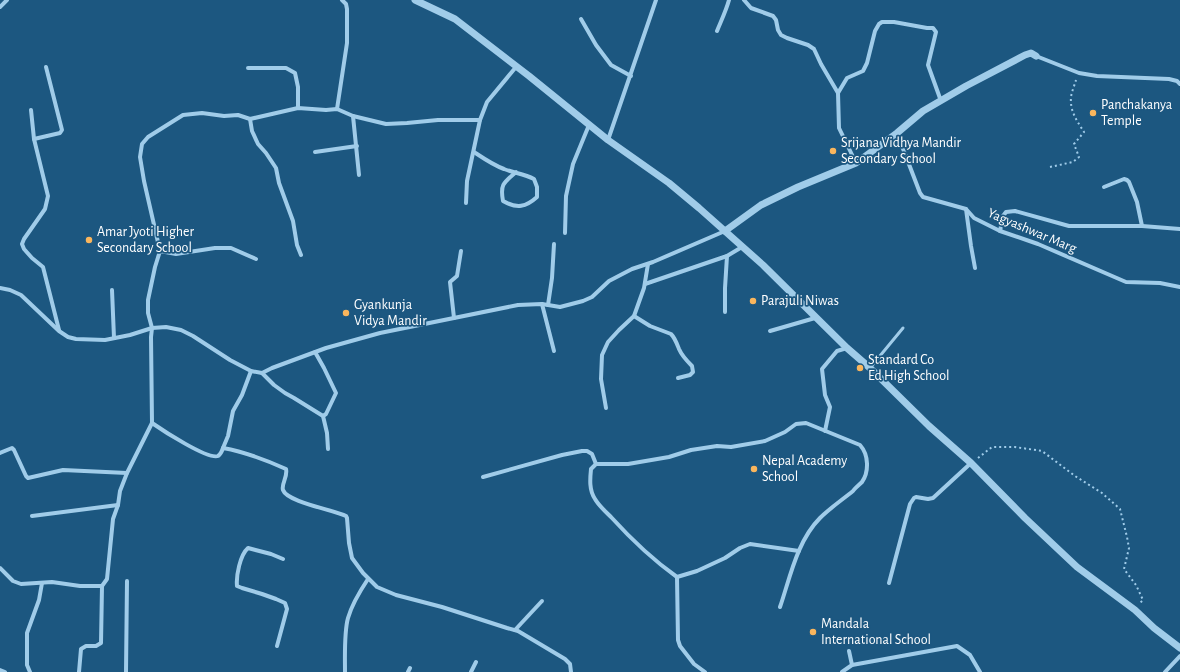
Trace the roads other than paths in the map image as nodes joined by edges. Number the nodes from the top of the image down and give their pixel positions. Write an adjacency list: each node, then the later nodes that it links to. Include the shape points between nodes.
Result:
1 (6, 0): 8 (street)
2 (342, 0): 20 (street, via 347,9 347,43)
3 (415, 0): 7 (street)
4 (656, 0): 15 (street)
5 (728, 0): 10 (street)
6 (744, 0): 17 (street, via 751,8 773,16 782,35 814,49)
7 (423, 2): 13 (street, via 454,19)
8 (0, 7)
9 (581, 19): 15 (street, via 611,65)
10 (717, 31)
11 (1036, 56): 16 (street, via 1079,73 1169,79); 18 (street, via 1031,53 1025,55)
12 (46, 67): 27 (street, via 62,130 60,133)
13 (516, 67): 24 (street, via 486,102); 25 (street)
14 (248, 68): 19 (street, via 286,68 296,73)
15 (631, 76): 28 (street)
16 (1180, 84)
17 (838, 93): 18 (street, via 847,78 863,71 879,24 894,22 933,28 936,32 928,65); 32 (street, via 839,128)
18 (941, 102): 26 (street, via 924,111)
19 (298, 108): 20 (street); 23 (street)
20 (337, 109): 22 (street)
21 (30, 110): 27 (street)
22 (353, 116): 24 (street, via 386,124); 29 (street)
23 (250, 119): 45 (street, via 238,115 183,115 148,137 142,144 141,163); 47 (street, via 258,144 276,168)
24 (480, 120): 31 (street)
25 (589, 125): 28 (street); 42 (street, via 573,164 566,196)
26 (897, 133): 32 (street); 37 (street, Yagyashwar Marg, via 923,197)
27 (34, 139): 64 (street, via 48,196 45,209 22,244 32,258 43,267)
28 (608, 140): 41 (street, via 669,183)
29 (357, 146): 30 (street); 34 (street)
30 (315, 152)
31 (474, 152): 33 (street, via 491,163); 36 (street, via 467,180)
32 (856, 163): 41 (street, via 761,205)
33 (516, 172): 33 (street, via 534,179 537,197 530,204 516,206 503,202 501,192 504,182)
34 (359, 175)
35 (1104, 187): 38 (street, via 1124,179 1129,182 1137,202)
36 (466, 203)
37 (966, 208): 40 (street, Yagyashwar Marg, via 974,218); 51 (street)
38 (1142, 226): 39 (street); 40 (street, via 1069,226 1006,212)
39 (1180, 229)
40 (1000, 231): 54 (street, Yagyashwar Marg, via 1038,244 1126,282 1160,283)
41 (725, 232): 44 (street); 50 (street)
42 (565, 233)
43 (554, 244): 57 (street)
44 (742, 247): 48 (street); 61 (street)
45 (160, 251): 49 (street, via 176,254 231,248); 62 (street, via 148,300)
46 (461, 252): 60 (street, via 457,276 450,282)
47 (301, 255)
48 (727, 256): 52 (street); 58 (street)
49 (256, 258)
50 (648, 264): 52 (street); 57 (street, via 609,281 583,301 560,307)
51 (975, 268)
52 (645, 284): 59 (street)
53 (0, 288): 64 (street, via 21,295)
54 (1180, 288)
55 (112, 290): 66 (street)
56 (542, 304): 57 (street); 60 (street, via 518,305); 68 (street)
57 (548, 305)
58 (725, 312)
59 (634, 316): 73 (street, via 674,337 693,372); 74 (street, via 608,342 602,355 601,378)
60 (454, 318): 69 (street, via 380,333)
61 (815, 318): 65 (street); 67 (street)
62 (152, 328): 66 (street); 71 (street, via 166,327 194,336); 76 (street)
63 (903, 328): 70 (lane)
64 (59, 330): 66 (street, via 76,339)
65 (770, 331)
66 (114, 338)
67 (847, 348): 70 (street); 77 (street, via 837,351 822,369 825,395 830,407)
68 (554, 351)
69 (315, 352): 72 (street); 75 (street, via 336,393)
70 (870, 368): 81 (street)
71 (251, 371): 72 (street); 78 (street, via 233,411)
72 (262, 373): 75 (street, via 285,394)
73 (678, 378)
74 (606, 408)
75 (323, 416): 79 (street)
76 (152, 423): 78 (street, via 198,451 218,456); 83 (street)
77 (825, 431): 82 (street, via 806,423 796,424 765,441 691,450 669,457 628,464); 87 (street, via 860,446 864,450 868,466 862,482 820,518)
78 (223, 448): 91 (street, via 264,459 286,469 282,488 288,496 346,516 352,558)
79 (328, 449)
80 (0, 453): 83 (street, via 12,448 28,478 62,470)
81 (971, 463): 94 (street, via 933,498 916,497 912,500); 100 (street, via 1077,567 1135,610)
82 (596, 464): 84 (street, via 592,454 582,451); 90 (street, via 590,469 590,488 595,499 624,532)
83 (127, 473): 85 (street)
84 (483, 477)
85 (118, 505): 86 (street); 95 (street, via 113,519 107,579)
86 (32, 516)
87 (799, 550): 90 (street, via 750,544 697,571); 97 (street)
88 (283, 559): 99 (street, via 248,548 236,577 237,586 285,603 287,609)
89 (0, 568): 93 (street, via 21,584)
90 (677, 577): 113 (street, via 678,640 694,664)
91 (368, 579): 98 (street, via 377,587 396,595); 110 (street, via 356,597 348,619)
92 (127, 581): 109 (street)
93 (42, 583): 95 (street); 107 (street, via 39,600 27,633 27,665)
94 (889, 583)
95 (102, 586): 108 (street, via 101,643 81,649)
96 (542, 601): 98 (street)
97 (780, 607)
98 (516, 630): 112 (street, via 565,659 570,664)
99 (277, 646)
100 (1180, 648)
101 (849, 651): 104 (street)
102 (1180, 656): 116 (street)
103 (476, 662): 111 (street)
104 (852, 665): 114 (street); 115 (street, via 957,646 970,655)
105 (0, 670): 106 (street)
106 (5, 672)
107 (30, 672)
108 (79, 672)
109 (126, 672)
110 (345, 672)
111 (471, 672)
112 (571, 672)
113 (705, 672)
114 (842, 672)
115 (980, 672)
116 (1165, 672)

